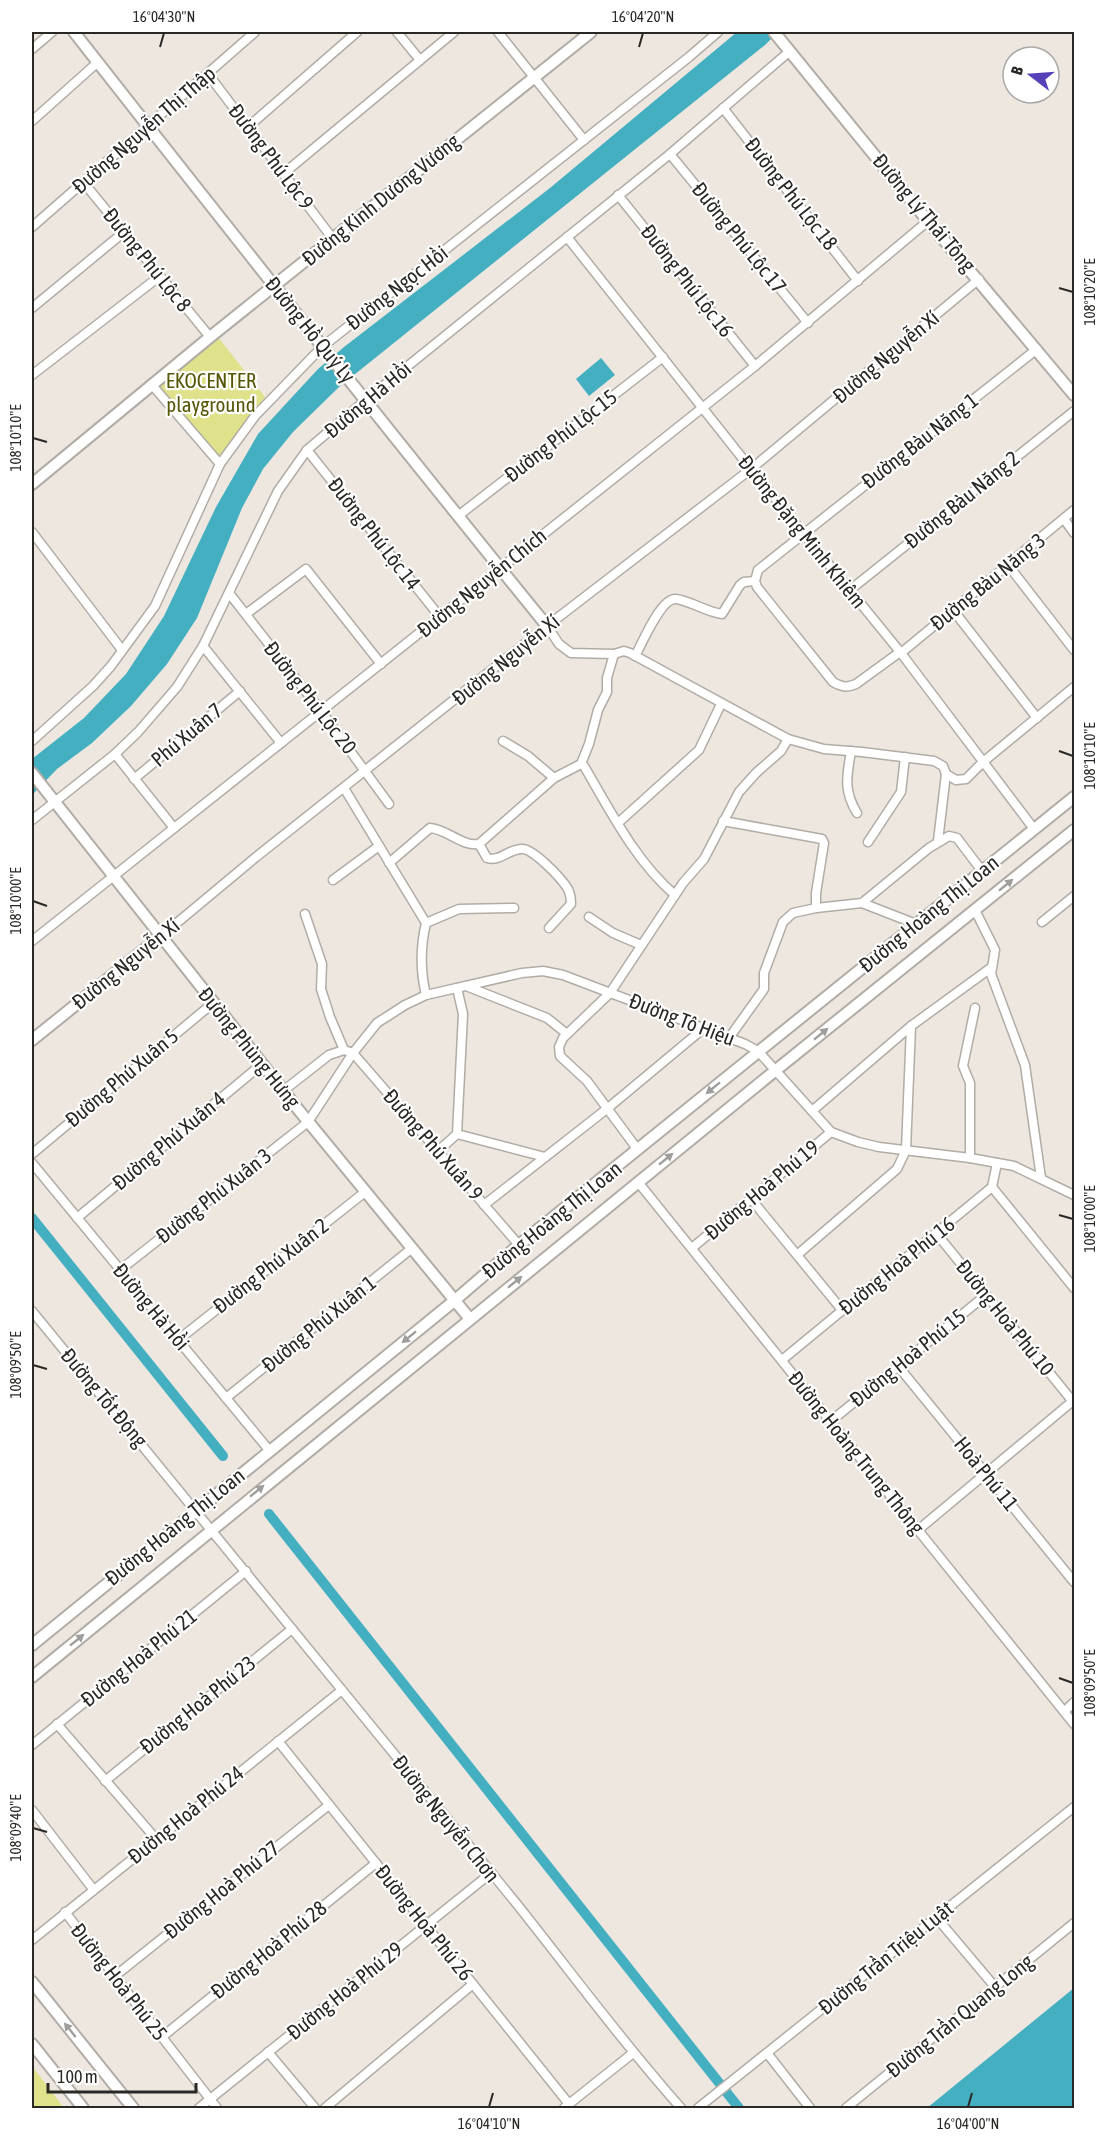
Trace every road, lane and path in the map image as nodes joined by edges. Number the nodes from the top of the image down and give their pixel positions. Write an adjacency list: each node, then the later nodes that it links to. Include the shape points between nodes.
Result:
1 (52, 32): 11 (street)
2 (74, 32): 14 (main road, Đường Hồ Quý Ly)
3 (252, 32): 15 (street, Đường Nguyễn Thị Thập)
4 (357, 32): 20 (street)
5 (397, 32): 13 (street)
6 (454, 32): 13 (street)
7 (498, 32): 16 (street)
8 (591, 32): 16 (main road, Đường Kinh Dương Vương)
9 (718, 32): 21 (street, Đường Ngọc Hồi)
10 (778, 36): 12 (main road, Đường Lý Thái Tông)
11 (32, 49)
12 (790, 51): 17 (street, Đường Hà Hồi); 26 (main road, Đường Lý Thái Tông)
13 (420, 60): 23 (street)
14 (98, 63): 18 (street); 19 (main road, Đường Hồ Quý Ly)
15 (208, 74): 19 (street, Đường Nguyễn Thị Thập); 20 (street, Đường Phú Lộc 9)
16 (535, 77): 21 (street); 30 (main road, Đường Kinh Dương Vương)
17 (723, 108): 22 (street, Đường Hà Hồi); 33 (street, Đường Phú Lộc 18)
18 (32, 122)
19 (148, 126): 24 (street, Đường Nguyễn Thị Thập); 34 (main road, Đường Hồ Quý Ly)
20 (248, 127): 23 (street, Đường Phú Lộc 9)
21 (584, 140): 39 (street, Đường Ngọc Hồi)
22 (670, 154): 25 (street, Đường Hà Hồi); 36 (street, Đường Phú Lộc 17)
23 (283, 174): 30 (street, Đường Phú Lộc 9)
24 (84, 183): 27 (street, Đường Nguyễn Thị Thập); 28 (street, Đường Phú Lộc 8)
25 (618, 195): 29 (street, Đường Hà Hồi); 41 (street, Đường Phú Lộc 16)
26 (928, 221): 32 (main road, Đường Lý Thái Tông); 33 (street, Đường Nguyễn Chích)
27 (32, 227)
28 (124, 232): 31 (street, Đường Phú Lộc 8); 35 (street)
29 (567, 237): 40 (street, Đường Đặng Minh Khiêm); 45 (street, Đường Hà Hồi)
30 (333, 239): 34 (main road, Đường Kinh Dương Vương)
31 (160, 276): 37 (street, Đường Phú Lộc 8); 42 (street)
32 (979, 279): 38 (main road, Đường Lý Thái Tông); 50 (street, Đường Nguyễn Xí)
33 (858, 280): 36 (street, Đường Nguyễn Chích)
34 (274, 286): 37 (main road, Đường Kinh Dương Vương); 39 (main road, Đường Hồ Quý Ly)
35 (32, 308)
36 (808, 323): 41 (street, Đường Nguyễn Chích)
37 (210, 337): 43 (main road, Đường Kinh Dương Vương)
38 (1037, 349): 44 (main road, Đường Lý Thái Tông); 56 (street, Đường Bàu Năng 1)
39 (325, 351): 45 (main road, Đường Hồ Quý Ly); 49 (street, Đường Ngọc Hồi, via 255,416)
40 (663, 357): 46 (street, Đường Đặng Minh Khiêm); 53 (street, Đường Phú Lộc 15)
41 (755, 366): 46 (street, Đường Nguyễn Chích)
42 (32, 375)
43 (152, 385): 49 (street); 51 (main road, Đường Kinh Dương Vương)
44 (1074, 395)
45 (367, 399): 48 (street, Đường Hà Hồi); 53 (main road, Đường Hồ Quý Ly)
46 (703, 408): 50 (street, Đường Đặng Minh Khiêm); 59 (street, Đường Nguyễn Chích)
47 (1074, 411): 61 (street, Đường Bàu Năng 2)
48 (308, 450): 62 (street, Đường Hà Hồi, via 278,491); 65 (street, Đường Phú Lộc 14)
49 (220, 464): 68 (street, Đường Ngọc Hồi, via 155,606)
50 (751, 469): 56 (street, Đường Đặng Minh Khiêm); 66 (street, Đường Nguyễn Xí)
51 (32, 484)
52 (1074, 510): 54 (street, Đường Bàu Năng 3)
53 (458, 516): 59 (main road, Đường Hồ Quý Ly)
54 (1064, 519): 57 (street); 58 (street, Đường Bàu Năng 3)
55 (32, 532): 68 (street)
56 (803, 533): 60 (street, Đường Bàu Năng 1, via 758,570); 61 (street, Đường Đặng Minh Khiêm)
57 (1074, 533)
58 (1008, 565): 63 (street, Đường Bàu Năng 3); 69 (street)
59 (500, 568): 65 (street, Đường Nguyễn Chích); 66 (main road, Đường Hồ Quý Ly)
60 (755, 581): 70 (street, Đường Bàu Năng 3, via 795,636 839,686 856,684); 72 (street, Đường Bàu Năng 1, via 740,585 722,614 675,599 667,601)
61 (850, 590): 70 (street, Đường Đặng Minh Khiêm)
62 (228, 593): 64 (street, Đường Phú Lộc 20); 67 (street, Đường Hà Hồi)
63 (953, 610): 70 (street, Đường Bàu Năng 3); 78 (street)
64 (246, 614): 73 (street, via 306,569); 77 (street, Đường Phú Lộc 20)
65 (440, 617): 73 (street, Đường Nguyễn Chích)
66 (547, 626): 71 (street, via 558,644 571,653); 88 (street, Đường Nguyễn Xí)
67 (203, 646): 75 (street); 84 (street, Đường Hà Hồi, via 177,687)
68 (122, 650): 80 (street, Đường Ngọc Hồi, via 93,686)
69 (1074, 650)
70 (900, 652): 86 (street, Đường Đặng Minh Khiêm)
71 (614, 654): 72 (street, via 624,651); 87 (street, via 607,692)
72 (635, 656): 76 (street)
73 (381, 664): 77 (street, Đường Nguyễn Chích)
74 (1074, 687): 78 (street)
75 (240, 691): 82 (street); 91 (street, Phú Xuân 7)
76 (721, 704): 79 (street); 100 (street, via 699,750)
77 (321, 711): 82 (street, Đường Nguyễn Chích); 88 (street, Đường Phú Lộc 20)
78 (1037, 718): 86 (street)
79 (788, 740): 83 (street); 99 (street, via 739,792)
80 (32, 741)
81 (503, 741): 92 (street)
82 (281, 743): 101 (street, Đường Nguyễn Chích)
83 (851, 751): 85 (street); 97 (street, via 847,794)
84 (115, 754): 91 (street); 95 (street, Đường Hà Hồi)
85 (904, 758): 90 (street, via 940,764); 105 (street, via 901,792)
86 (983, 762): 90 (street, via 966,779 953,780); 102 (street, Đường Đặng Minh Khiêm)
87 (581, 764): 92 (street); 100 (street)
88 (366, 771): 93 (street, Đường Nguyễn Xí); 96 (street, Đường Phú Lộc 20)
89 (32, 773): 95 (main road, Đường Phùng Hưng)
90 (946, 774): 104 (street)
91 (134, 778): 101 (street)
92 (554, 778): 106 (street)
93 (344, 788): 107 (street); 124 (street, Đường Nguyễn Xí)
94 (1074, 797): 102 (main road, Đường Hoàng Thị Loan)
95 (54, 802): 98 (street, Đường Hà Hồi); 110 (main road, Đường Phùng Hưng)
96 (389, 804)
97 (857, 813)
98 (32, 820)
99 (723, 822): 112 (street, via 704,859); 116 (street, via 822,839)
100 (618, 823): 112 (street, via 654,875)
101 (174, 828): 110 (street, Đường Nguyễn Chích)
102 (1034, 829): 109 (main road, Đường Hoàng Thị Loan)
103 (1074, 830): 117 (main road, Đường Hoàng Thị Loan, one-way to 103)
104 (938, 841): 109 (street, via 949,836 957,838); 114 (street)
105 (868, 842)
106 (479, 844): 108 (street, via 472,845 430,828); 123 (street, via 487,858 493,860 516,850 530,851 568,887 572,904)
107 (379, 846): 108 (street); 111 (street)
108 (389, 863): 121 (street)
109 (982, 871): 122 (main road, Đường Hoàng Thị Loan)
110 (114, 876): 124 (main road, Đường Phùng Hưng); 125 (street, Đường Nguyễn Chích)
111 (333, 880)
112 (675, 895): 126 (street)
113 (1074, 896): 120 (street)
114 (862, 903): 116 (street); 122 (street)
115 (513, 908): 121 (street, via 459,909)
116 (816, 908): 136 (street, via 793,913 783,922 764,974 764,989)
117 (975, 910): 127 (street, via 995,950); 141 (main road, Đường Hoàng Thị Loan, one-way to 117)
118 (305, 914): 138 (street, Đường Phú Xuân 9, via 322,964 321,989 330,1017)
119 (589, 917): 126 (street)
120 (1041, 922)
121 (426, 923): 130 (street, via 421,942 421,974)
122 (916, 924): 139 (main road, Đường Hoàng Thị Loan)
123 (549, 928)
124 (160, 937): 131 (main road, Đường Phùng Hưng); 137 (main road, Đường Nguyễn Xí)
125 (32, 941)
126 (642, 945): 129 (street)
127 (992, 967): 133 (street); 156 (street, via 991,974 1025,1065)
128 (461, 987): 129 (street, Đường Tô Hiệu, via 543,971); 130 (street, Đường Tô Hiệu); 135 (street, via 547,1018); 147 (street)
129 (610, 993): 134 (street, Đường Tô Hiệu); 135 (street)
130 (426, 995): 138 (street, Đường Tô Hiệu, via 377,1023)
131 (213, 1003): 140 (main road, Đường Phùng Hưng); 151 (street, Đường Phú Xuân 5)
132 (975, 1008): 153 (street, via 963,1066 970,1083)
133 (910, 1026): 144 (street); 149 (street)
134 (704, 1028): 136 (street, Đường Tô Hiệu); 143 (street)
135 (567, 1034): 143 (street, via 560,1056)
136 (729, 1038): 139 (street, Đường Tô Hiệu)
137 (32, 1040)
138 (349, 1051): 142 (street, via 329,1055); 145 (street, Đường Tô Hiệu); 150 (street, Đường Phú Xuân 9)
139 (759, 1051): 141 (street, Đường Tô Hiệu); 148 (main road, Đường Hoàng Thị Loan, one-way to 148)
140 (262, 1064): 142 (main road, Đường Phùng Hưng); 163 (street, Đường Phú Xuân 4)
141 (776, 1070): 144 (street, Đường Tô Hiệu); 157 (main road, Đường Hoàng Thị Loan, one-way to 141)
142 (283, 1091): 145 (main road, Đường Phùng Hưng)
143 (608, 1108): 148 (street); 152 (street)
144 (813, 1111): 146 (street, Đường Tô Hiệu)
145 (308, 1122): 159 (main road, Đường Phùng Hưng); 169 (street, Đường Phú Xuân 3)
146 (831, 1132): 149 (street, Đường Tô Hiệu, via 858,1142); 161 (street, Đường Hoà Phú 19)
147 (456, 1134): 150 (street); 152 (street)
148 (638, 1150): 165 (main road, Đường Hoàng Thị Loan)
149 (906, 1150): 153 (street, Đường Tô Hiệu); 168 (street, via 897,1169)
150 (438, 1151): 162 (street, Đường Phú Xuân 9)
151 (32, 1154)
152 (545, 1157): 162 (street)
153 (970, 1158): 155 (street, Đường Tô Hiệu)
154 (32, 1163): 163 (street, Đường Hà Hồi)
155 (997, 1163): 156 (street, Đường Tô Hiệu); 158 (street)
156 (1041, 1178): 160 (street, Đường Tô Hiệu)
157 (639, 1182): 166 (street, Đường Hoàng Trung Thông); 175 (main road, Đường Hoàng Thị Loan, one-way to 157)
158 (992, 1187): 164 (street, Đường Hoà Phú 16); 170 (street)
159 (365, 1192): 167 (main road, Đường Phùng Hưng); 176 (street, Đường Phú Xuân 2)
160 (1074, 1195)
161 (751, 1199): 166 (street, Đường Hoà Phú 19); 168 (street)
162 (484, 1205): 165 (street, Đường Phú Xuân 9)
163 (77, 1218): 169 (street, Đường Hà Hồi)
164 (936, 1233): 171 (street, Đường Hoà Phú 10); 173 (street, Đường Hoà Phú 16)
165 (519, 1245): 172 (main road, Đường Hoàng Thị Loan)
166 (692, 1248): 177 (street, Đường Hoàng Trung Thông)
167 (411, 1249): 172 (main road, Đường Phùng Hưng); 179 (street, Đường Phú Xuân 1)
168 (797, 1255): 173 (street)
169 (120, 1270): 176 (street, Đường Hà Hồi)
170 (1074, 1288)
171 (986, 1295): 178 (street, Đường Hoà Phú 15); 180 (street, Đường Hoà Phú 10)
172 (454, 1301): 175 (main road, Đường Phùng Hưng); 182 (main road, Đường Hoàng Thị Loan, one-way to 182)
173 (842, 1310): 177 (street, Đường Hoà Phú 16)
174 (32, 1311): 184 (street, Đường Tốt Động)
175 (470, 1319): 185 (main road, Đường Hoàng Thị Loan, one-way to 175)
176 (178, 1340): 179 (street, Đường Hà Hồi)
177 (782, 1360): 181 (street, Đường Hoàng Trung Thông)
178 (898, 1366): 181 (street, Đường Hoà Phú 15); 183 (street, Hoà Phú 11)
179 (226, 1398): 182 (street, Đường Hà Hồi)
180 (1074, 1401): 183 (street)
181 (831, 1420): 186 (street, Đường Hoàng Trung Thông)
182 (269, 1450): 184 (main road, Đường Hoàng Thị Loan)
183 (986, 1473): 186 (street); 188 (street, Hoà Phú 11)
184 (196, 1509): 185 (street, Đường Nguyễn Chơn); 190 (main road, Đường Hoàng Thị Loan)
185 (212, 1528): 187 (street, Đường Nguyễn Chơn); 191 (main road, Đường Hoàng Thị Loan, one-way to 185)
186 (918, 1530): 194 (street, Đường Hoàng Trung Thông)
187 (246, 1571): 189 (street, Đường Nguyễn Chơn); 195 (street, Đường Hoà Phú 21)
188 (1074, 1582)
189 (292, 1629): 192 (street, Đường Nguyễn Chơn); 199 (street, Đường Hoà Phú 23)
190 (32, 1646)
191 (32, 1677)
192 (342, 1690): 197 (street, Đường Hoà Phú 24); 205 (street, Đường Nguyễn Chơn)
193 (1074, 1702): 194 (street)
194 (1065, 1712): 196 (street, Đường Hoàng Trung Thông)
195 (57, 1724): 198 (street, Đường Hoà Phú 21); 199 (street)
196 (1074, 1724)
197 (278, 1741): 200 (street, Đường Hoà Phú 26); 203 (street, Đường Hoà Phú 24)
198 (32, 1744)
199 (105, 1781): 203 (street)
200 (329, 1805): 204 (street, Đường Hoà Phú 26); 212 (street, Đường Hoà Phú 27)
201 (1074, 1807): 208 (street, Đường Trần Triệu Luật)
202 (32, 1810): 206 (street)
203 (156, 1839): 206 (street, Đường Hoà Phú 24)
204 (376, 1863): 210 (street, Đường Hoà Phú 26); 216 (street, Đường Hoà Phú 28)
205 (490, 1873): 210 (street, Đường Hoà Phú 29); 219 (street, Đường Nguyễn Chơn)
206 (93, 1889): 207 (street, Đường Hoà Phú 24)
207 (65, 1912): 211 (street, Đường Hoà Phú 24); 212 (street, Đường Hoà Phú 25)
208 (936, 1917): 215 (street); 220 (street, Đường Trần Triệu Luật)
209 (1074, 1923): 215 (street, Đường Trần Quang Long)
210 (426, 1925): 214 (street, Đường Hoà Phú 26); 218 (street, Đường Hoà Phú 29)
211 (32, 1940)
212 (115, 1976): 216 (street, Đường Hoà Phú 25)
213 (32, 1982): 224 (main road, one-way to 213)
214 (473, 1984): 222 (street, Đường Hoà Phú 26); 228 (street)
215 (994, 1988): 232 (street, Đường Trần Quang Long)
216 (162, 2037): 221 (street, Đường Hoà Phú 25)
217 (32, 2044): 223 (main road)
218 (268, 2052): 221 (street, Đường Hoà Phú 29); 227 (street)
219 (633, 2053): 222 (street); 229 (street, Đường Nguyễn Chơn)
220 (767, 2053): 230 (street, Đường Trần Triệu Luật); 231 (street)
221 (210, 2099): 225 (street, Đường Hoà Phú 29); 226 (street, Đường Hoà Phú 25)
222 (567, 2106)
223 (83, 2109)
224 (133, 2109)
225 (199, 2109)
226 (217, 2109)
227 (315, 2109)
228 (325, 2109)
229 (681, 2109)
230 (698, 2109)
231 (810, 2109)
232 (846, 2109)

